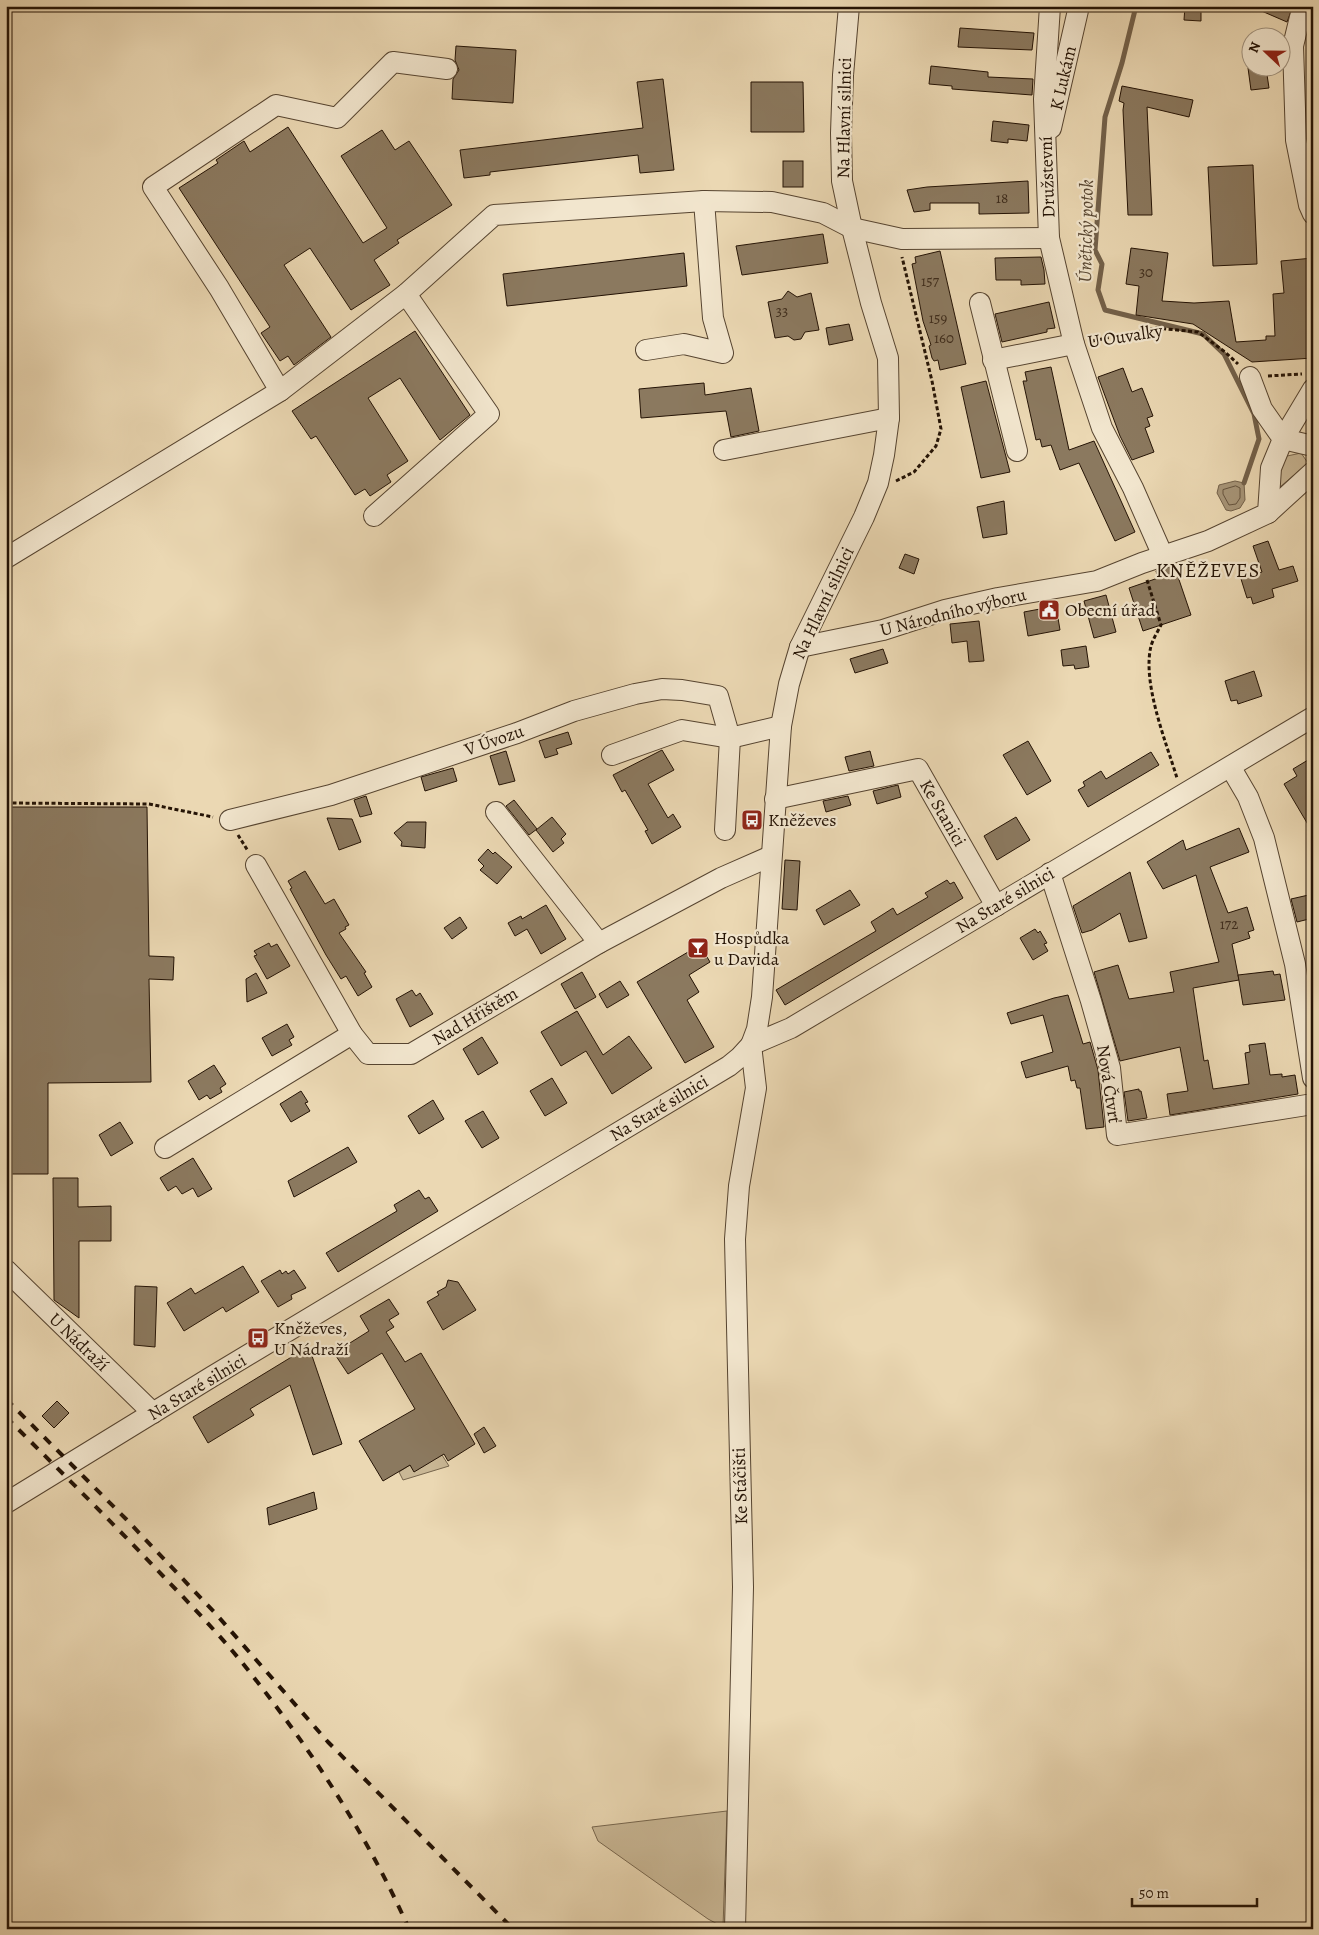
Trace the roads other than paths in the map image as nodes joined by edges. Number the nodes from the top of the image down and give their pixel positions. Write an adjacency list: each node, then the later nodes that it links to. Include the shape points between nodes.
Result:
1 (849, 6): 9 (street, Na Hlavní silnici, via 841,133 842,181)
2 (1050, 6): 6 (street, Družstevní, via 1044,99)
3 (1079, 6): 6 (street, K Lukám)
4 (1308, 6): 8 (street, via 1300,18 1293,46 1296,140)
5 (446, 69): 18 (street, via 393,62 337,118 276,105 153,187 219,288)
6 (1046, 150): 10 (street, Družstevní)
7 (704, 201): 9 (street, via 772,202 823,213); 11 (street, via 494,214); 14 (street, via 713,318 723,353 684,344)
8 (1313, 214)
9 (852, 228): 10 (street, via 902,239); 19 (street, Na Hlavní silnici, via 888,358)
10 (1049, 238): 13 (street, Družstevní)
11 (406, 294): 18 (street); 26 (street, via 489,414)
12 (980, 303): 15 (street)
13 (1074, 344): 15 (street); 27 (street, Družstevní, via 1102,428)
14 (646, 350)
15 (993, 360): 23 (street)
16 (1250, 377): 20 (street, via 1262,409)
17 (1308, 381): 20 (street)
18 (280, 391): 28 (street)
19 (889, 418): 22 (street); 29 (street, Na Hlavní silnici, via 878,483)
20 (1283, 439): 21 (street); 25 (street, via 1271,468)
21 (1313, 446)
22 (724, 450)
23 (1017, 451)
24 (1313, 472): 25 (street)
25 (1268, 513): 27 (street, via 1208,542)
26 (374, 516)
27 (1163, 556): 29 (street, U Národního výboru, via 1098,581 998,598 945,610 882,630)
28 (6, 558)
29 (800, 647): 31 (street, Na Hlavní silnici)
30 (1313, 717): 34 (street, Na Staré silnici)
31 (781, 726): 32 (street); 35 (street, Na Hlavní silnici)
32 (730, 738): 33 (street, via 682,730); 37 (street, V Úvozu, via 718,696 662,689 574,711 331,795); 38 (street)
33 (612, 755)
34 (1231, 768): 41 (street, Na Staré silnici); 46 (street, via 1248,797 1264,838 1295,964)
35 (775, 799): 39 (street, Na Hlavní silnici); 42 (street, Ke Stanici, via 918,769)
36 (496, 812): 43 (street)
37 (230, 820)
38 (725, 830)
39 (771, 856): 43 (street, Nad Hřištěm, via 721,878); 45 (street, Na Hlavní silnici, via 760,1016)
40 (256, 865): 44 (street, Nad Hřištěm)
41 (1050, 874): 42 (street, Na Staré silnici); 47 (street, Nová Čtvrť, via 1110,1068 1117,1135)
42 (996, 906): 45 (street, Na Staré silnici, via 791,1028)
43 (599, 943): 44 (street, Nad Hřištěm, via 411,1054 368,1054)
44 (352, 1034): 48 (street)
45 (751, 1045): 50 (street, Na Staré silnici, via 730,1066); 52 (street, Ke Stáčišti, via 756,1088 739,1186 735,1239 743,1587)
46 (1313, 1078)
47 (1313, 1104)
48 (165, 1148)
49 (6, 1270): 50 (street, U Nádraží)
50 (152, 1413): 51 (street, Na Staré silnici)
51 (6, 1503)
52 (735, 1929)

